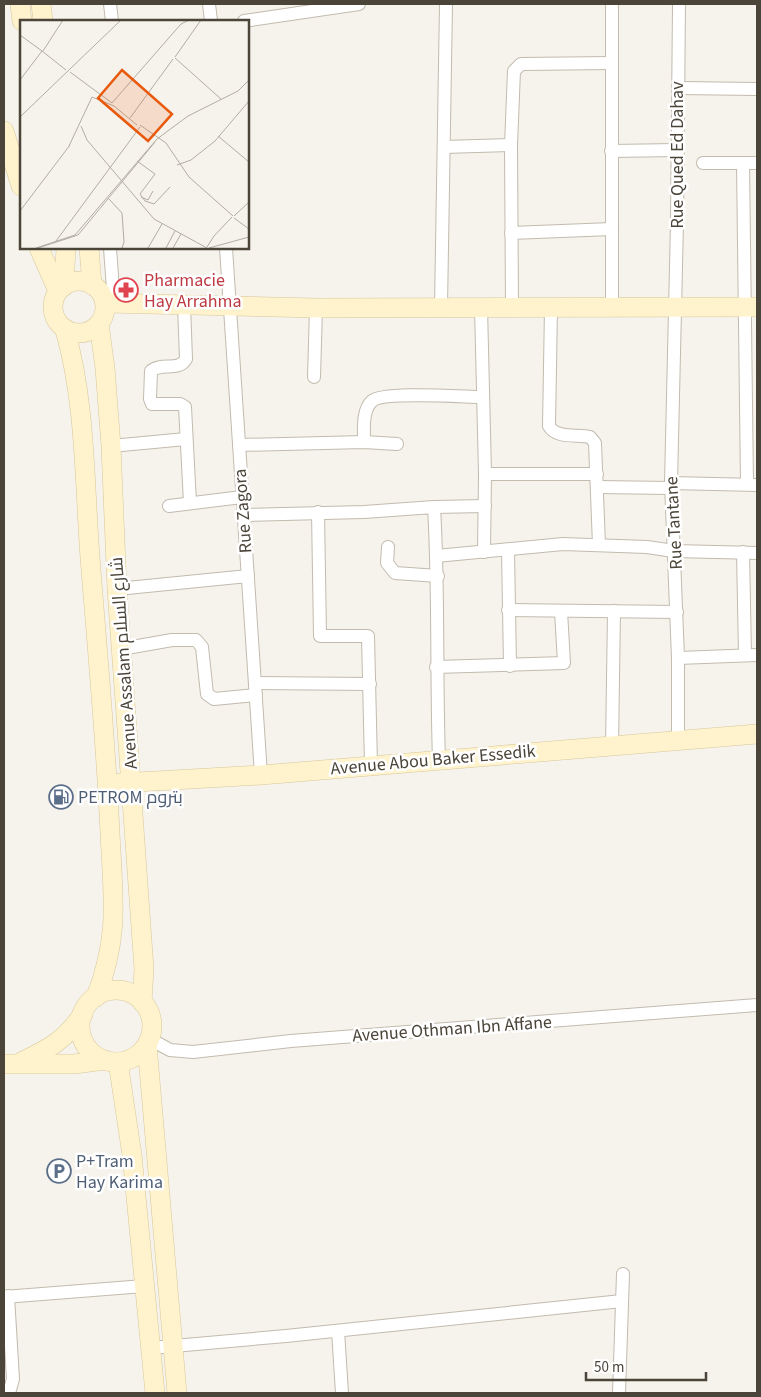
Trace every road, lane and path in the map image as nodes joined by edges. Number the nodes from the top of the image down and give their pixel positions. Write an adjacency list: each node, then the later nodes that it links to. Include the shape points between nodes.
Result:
1 (20, 4): 9 (street)
2 (41, 4): 10 (street)
3 (110, 4): 11 (street)
4 (209, 4): 12 (street)
5 (359, 4): 13 (street)
6 (446, 4): 19 (street)
7 (612, 4): 14 (street)
8 (679, 4): 15 (street, Rue Qued Ed Dahav)
9 (22, 20)
10 (44, 20)
11 (112, 20)
12 (210, 20)
13 (249, 20)
14 (611, 63): 18 (street, via 552,62 518,66 513,76); 21 (street)
15 (678, 88): 16 (street); 20 (street, Rue Qued Ed Dahav)
16 (757, 89)
17 (4, 131): 25 (street)
18 (511, 145): 19 (street); 27 (street)
19 (444, 147): 42 (street)
20 (677, 150): 21 (street); 41 (street, Rue Qued Ed Dahav)
21 (611, 151): 26 (street)
22 (703, 163): 23 (street)
23 (743, 163): 24 (street); 45 (street)
24 (757, 163)
25 (20, 183)
26 (612, 229): 27 (street); 40 (street)
27 (511, 233): 44 (street)
28 (41, 249): 30 (street, via 51,260)
29 (41, 249): 36 (street)
30 (64, 249)
31 (65, 249): 36 (street)
32 (89, 249): 35 (street)
33 (110, 249): 37 (street)
34 (226, 249): 39 (street, Rue Zagora)
35 (92, 285): 36 (street, via 78,281); 37 (street)
36 (61, 288): 49 (street, via 54,297 53,312)
37 (110, 303): 38 (street); 48 (street)
38 (184, 305): 39 (street); 53 (street, via 186,359 180,365 154,368 150,374 149,390 152,404 184,406)
39 (230, 306): 46 (street); 56 (street, Rue Zagora)
40 (612, 306): 41 (street); 47 (street)
41 (675, 306): 45 (street); 61 (street, Rue Tantane)
42 (441, 307): 43 (street); 46 (street)
43 (481, 307): 44 (street); 51 (street)
44 (512, 307): 47 (street)
45 (752, 307): 52 (street)
46 (316, 308): 50 (street)
47 (551, 308): 59 (street, via 549,426 553,432 562,435 592,438)
48 (99, 324): 49 (street, via 79,334); 57 (street, Avenue Assalam شارع السلام)
49 (65, 330): 98 (street, Avenue Assalam شارع السلام, via 75,364 80,412)
50 (314, 377)
51 (483, 397): 54 (street, via 378,398 367,408); 58 (street)
52 (751, 408): 60 (street)
53 (186, 439): 57 (street); 64 (street)
54 (364, 442): 55 (street); 56 (street)
55 (397, 444)
56 (239, 445): 63 (street, Rue Zagora)
57 (111, 446): 80 (street, Avenue Assalam شارع السلام)
58 (485, 474): 59 (street); 66 (street)
59 (598, 474): 62 (street)
60 (752, 485): 61 (street)
61 (671, 486): 62 (street); 73 (street, Rue Tantane)
62 (597, 488): 70 (street)
63 (242, 497): 64 (street); 69 (street, Rue Zagora)
64 (190, 503): 65 (street)
65 (169, 506)
66 (485, 506): 67 (street); 74 (street)
67 (434, 507): 68 (street); 77 (street)
68 (318, 512): 69 (street); 90 (street, via 320,636 368,636)
69 (244, 515): 78 (street, Rue Zagora)
70 (599, 545): 72 (street, via 563,544); 73 (street)
71 (388, 547): 79 (street, via 389,568 395,573)
72 (508, 550): 74 (street); 81 (street)
73 (674, 551): 75 (street); 84 (street, Rue Tantane)
74 (484, 552): 77 (street)
75 (744, 552): 76 (street); 86 (street)
76 (757, 553)
77 (436, 556): 79 (street)
78 (248, 576): 80 (street); 91 (street, Rue Zagora)
79 (438, 576): 89 (street)
80 (117, 589): 85 (street, Avenue Assalam شارع السلام)
81 (508, 610): 82 (street); 88 (street)
82 (561, 611): 83 (street); 88 (street, via 564,663)
83 (614, 611): 84 (street); 94 (street)
84 (677, 612): 87 (street, Rue Tantane)
85 (122, 649): 91 (street, via 172,640 196,640 202,647 209,698); 99 (street, Avenue Assalam شارع السلام)
86 (751, 655): 87 (street)
87 (678, 658): 93 (street, Rue Tantane)
88 (510, 666): 89 (street)
89 (436, 668): 95 (street)
90 (370, 684): 91 (street); 96 (street)
91 (255, 689): 97 (street, Rue Zagora)
92 (757, 734): 93 (street, Avenue Abou Baker Essedik)
93 (678, 740): 94 (street, Avenue Abou Baker Essedik)
94 (612, 747): 95 (street, Avenue Abou Baker Essedik)
95 (439, 759): 96 (street, Avenue Abou Baker Essedik)
96 (371, 765): 97 (street, Avenue Abou Baker Essedik)
97 (261, 775): 99 (street, Avenue Abou Baker Essedik)
98 (109, 783): 99 (street, Avenue Abou Baker Essedik); 100 (street, Avenue Assalam شارع السلام, via 114,932)
99 (132, 784): 101 (street, Avenue Assalam شارع السلام, via 144,969)
100 (96, 997): 101 (street, via 106,992 121,991); 103 (street)
101 (142, 1002): 104 (street, via 152,1023)
102 (757, 1004): 104 (street, Avenue Othman Ibn Affane, via 291,1041 193,1052 170,1050)
103 (83, 1014): 105 (street, via 80,1028 84,1042 93,1053); 106 (street, via 54,1046)
104 (148, 1042): 105 (street, via 132,1058); 112 (street)
105 (112, 1061): 106 (street); 108 (street, via 132,1155)
106 (11, 1064)
107 (623, 1274): 110 (street)
108 (144, 1286): 109 (street); 113 (street)
109 (6, 1296): 114 (street, via 13,1379)
110 (622, 1301): 111 (street); 118 (street)
111 (338, 1331): 112 (street); 117 (street)
112 (173, 1346): 113 (street); 116 (street)
113 (151, 1348): 115 (street)
114 (10, 1393)
115 (155, 1393)
116 (177, 1393)
117 (342, 1393)
118 (619, 1393)

